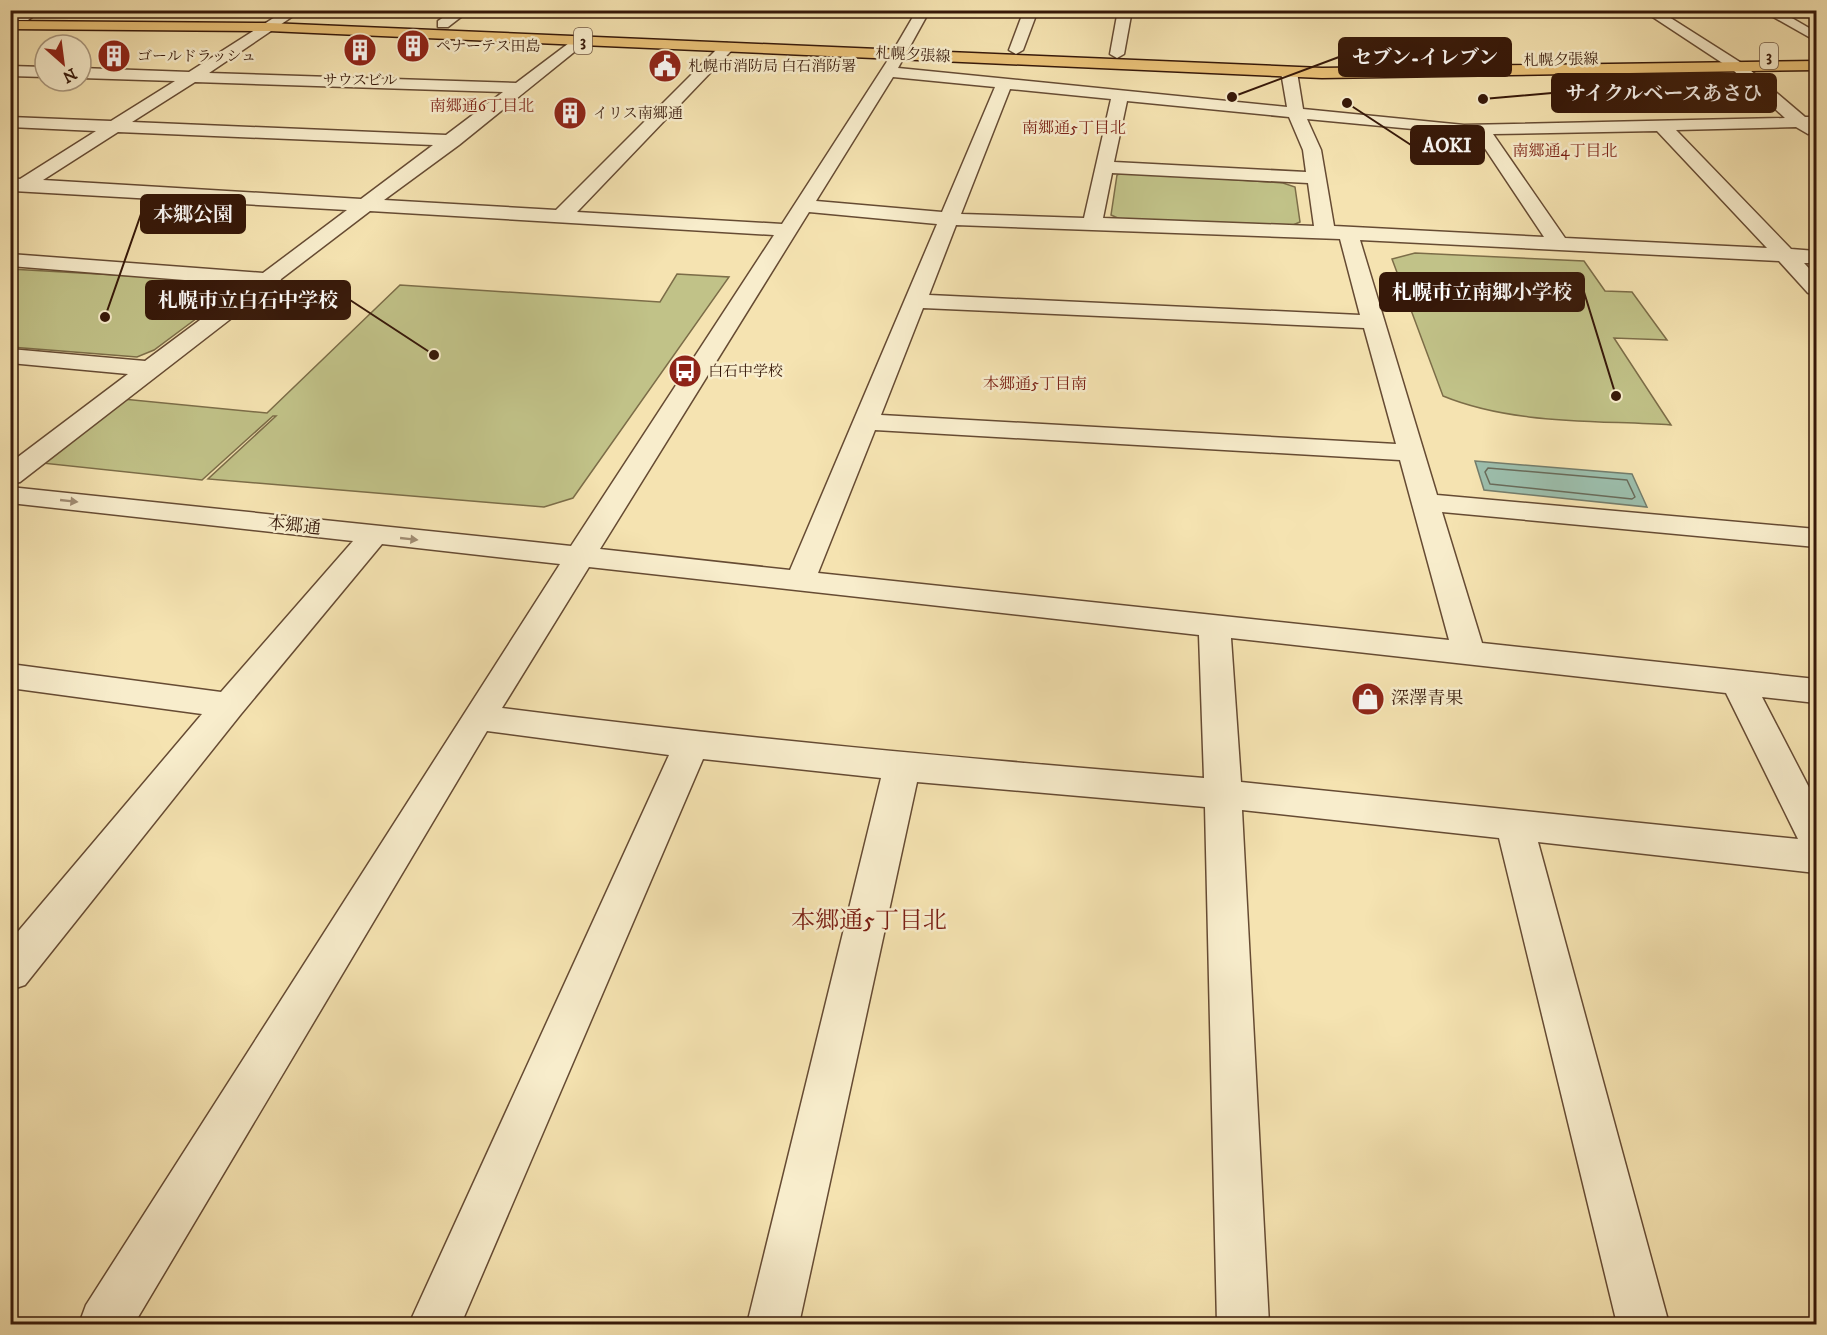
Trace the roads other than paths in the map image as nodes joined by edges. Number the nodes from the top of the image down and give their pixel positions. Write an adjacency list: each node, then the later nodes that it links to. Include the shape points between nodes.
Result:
1 (296, 10): 10 (street)
2 (464, 10): 11 (street)
3 (924, 10): 19 (street)
4 (1031, 10): 16 (street)
5 (1125, 10): 17 (street)
6 (1648, 10): 20 (street)
7 (1768, 11): 8 (street); 13 (street)
8 (1796, 11)
9 (20, 17): 10 (main road, 札幌夕張線 / 3); 12 (main road, 札幌夕張線 / 3)
10 (282, 19): 11 (main road, 札幌夕張線 / 3); 12 (street)
11 (442, 24): 19 (main road, 札幌夕張線 / 3)
12 (269, 27): 14 (main road, 札幌夕張線 / 3); 27 (street)
13 (1816, 37)
14 (582, 40): 15 (main road, 札幌夕張線 / 3); 29 (street)
15 (727, 47): 19 (main road, 札幌夕張線 / 3); 44 (street)
16 (1016, 50): 17 (main road, 札幌夕張線 / 3); 19 (main road, 札幌夕張線 / 3)
17 (1117, 54): 20 (main road, 札幌夕張線 / 3, via 1380,63)
18 (1816, 55): 20 (main road, 札幌夕張線 / 3)
19 (896, 57): 25 (main road, 札幌夕張線 / 3); 28 (street); 43 (street)
20 (1722, 57): 22 (street)
21 (1816, 66): 22 (main road, 札幌夕張線 / 3)
22 (1738, 67): 25 (main road, 札幌夕張線 / 3); 33 (street)
23 (10, 71): 24 (street)
24 (33, 72)
25 (1289, 72): 31 (street)
26 (93, 73): 27 (street)
27 (192, 76): 29 (street); 35 (street)
28 (1004, 85): 30 (street); 45 (street)
29 (520, 88): 38 (street)
30 (1120, 95): 31 (street); 39 (street)
31 (1296, 114): 36 (street); 40 (street, via 1312,150)
32 (10, 122): 35 (street)
33 (1808, 122): 34 (street); 37 (street)
34 (1662, 126): 36 (street); 50 (street)
35 (113, 127): 38 (street); 41 (street)
36 (1481, 130): 49 (street)
37 (1816, 137)
38 (453, 141): 42 (street)
39 (1105, 167): 40 (street); 46 (street)
40 (1316, 178): 48 (street)
41 (15, 187): 42 (street)
42 (370, 205): 44 (street); 53 (street)
43 (803, 206): 45 (street); 47 (street)
44 (562, 216): 47 (street)
45 (949, 219): 46 (street); 55 (street)
46 (1092, 224): 48 (street)
47 (787, 230): 66 (street)
48 (1337, 232): 49 (street); 56 (street)
49 (1558, 243): 50 (street)
50 (1787, 255): 51 (street); 54 (street)
51 (1816, 257)
52 (10, 260): 53 (street)
53 (271, 280): 58 (street)
54 (1816, 288)
55 (915, 301): 56 (street); 59 (street)
56 (1373, 322): 60 (street)
57 (10, 356): 58 (street)
58 (152, 369): 61 (street)
59 (865, 422): 60 (street); 67 (street)
60 (1411, 453): 63 (street)
61 (10, 476)
62 (10, 495): 64 (street, 本郷通, one-way to 64)
63 (1425, 502): 65 (street); 69 (street)
64 (374, 535): 66 (street, 本郷通, one-way to 66); 73 (street)
65 (1816, 538)
66 (579, 556): 67 (street, 本郷通); 74 (street)
67 (800, 581): 68 (street, 本郷通)
68 (1214, 625): 69 (street, 本郷通); 77 (street)
69 (1469, 654): 71 (street, 本郷通)
70 (10, 676): 73 (street)
71 (1738, 683): 72 (street, 本郷通); 79 (street)
72 (1816, 691)
73 (229, 705): 81 (street)
74 (478, 717): 75 (street); 82 (street)
75 (691, 745): 76 (street); 83 (street)
76 (902, 767): 77 (street); 84 (street)
77 (1223, 794): 78 (street); 85 (street)
78 (1514, 824): 80 (street); 86 (street)
79 (1816, 837)
80 (1816, 857)
81 (10, 972)
82 (105, 1324)
83 (435, 1324)
84 (773, 1324)
85 (1243, 1324)
86 (1643, 1324)

